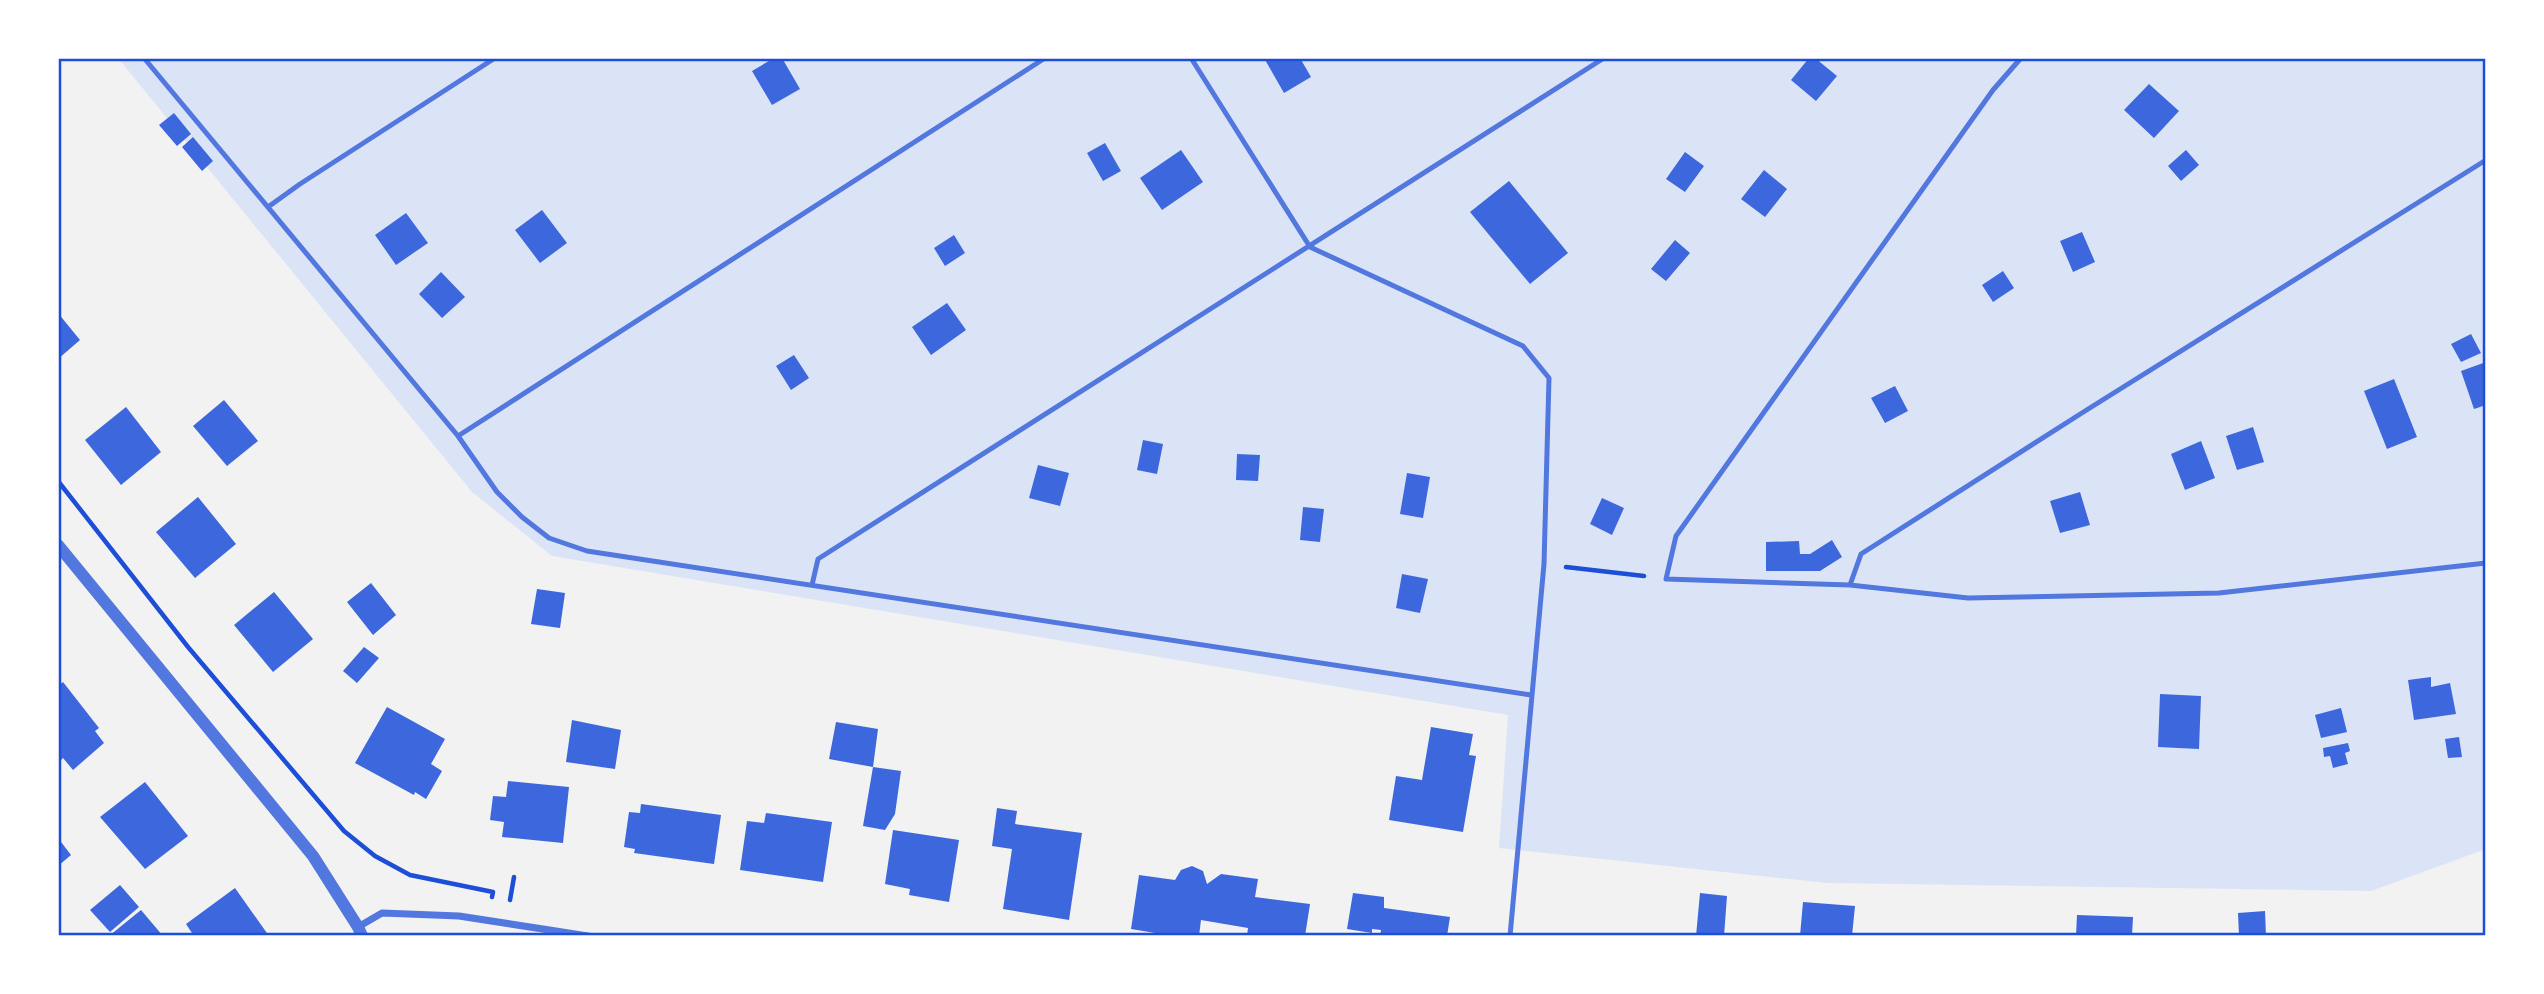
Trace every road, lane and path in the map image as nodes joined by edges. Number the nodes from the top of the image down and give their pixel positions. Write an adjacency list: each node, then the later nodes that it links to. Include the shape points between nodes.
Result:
1 (144, 58): 8 (lane)
2 (495, 58): 8 (lane)
3 (1045, 58): 10 (lane)
4 (1191, 58): 9 (lane)
5 (1604, 58): 9 (lane)
6 (2021, 58): 15 (lane, via 1993,90 1676,536)
7 (2486, 160): 17 (lane, via 1861,554)
8 (268, 207): 10 (lane)
9 (1310, 247): 14 (lane, via 1523,346 1549,378); 16 (lane, via 818,559)
10 (458, 436): 16 (lane, via 497,492 548,538 587,551)
11 (58, 481): 20 (path, via 188,647 344,831 374,856 410,875 493,892)
12 (58, 545): 22 (street, via 313,856)
13 (2486, 563): 17 (lane, via 2219,593 1968,598)
14 (1544, 564): 15 (path); 18 (lane)
15 (1666, 579): 17 (lane)
16 (812, 585): 18 (lane)
17 (1850, 585)
18 (1531, 695): 24 (lane)
19 (513, 877): 21 (path)
20 (491, 902)
21 (510, 905)
22 (360, 931): 23 (street, via 382,913 395,913 459,916)
23 (588, 936)
24 (1510, 936)

